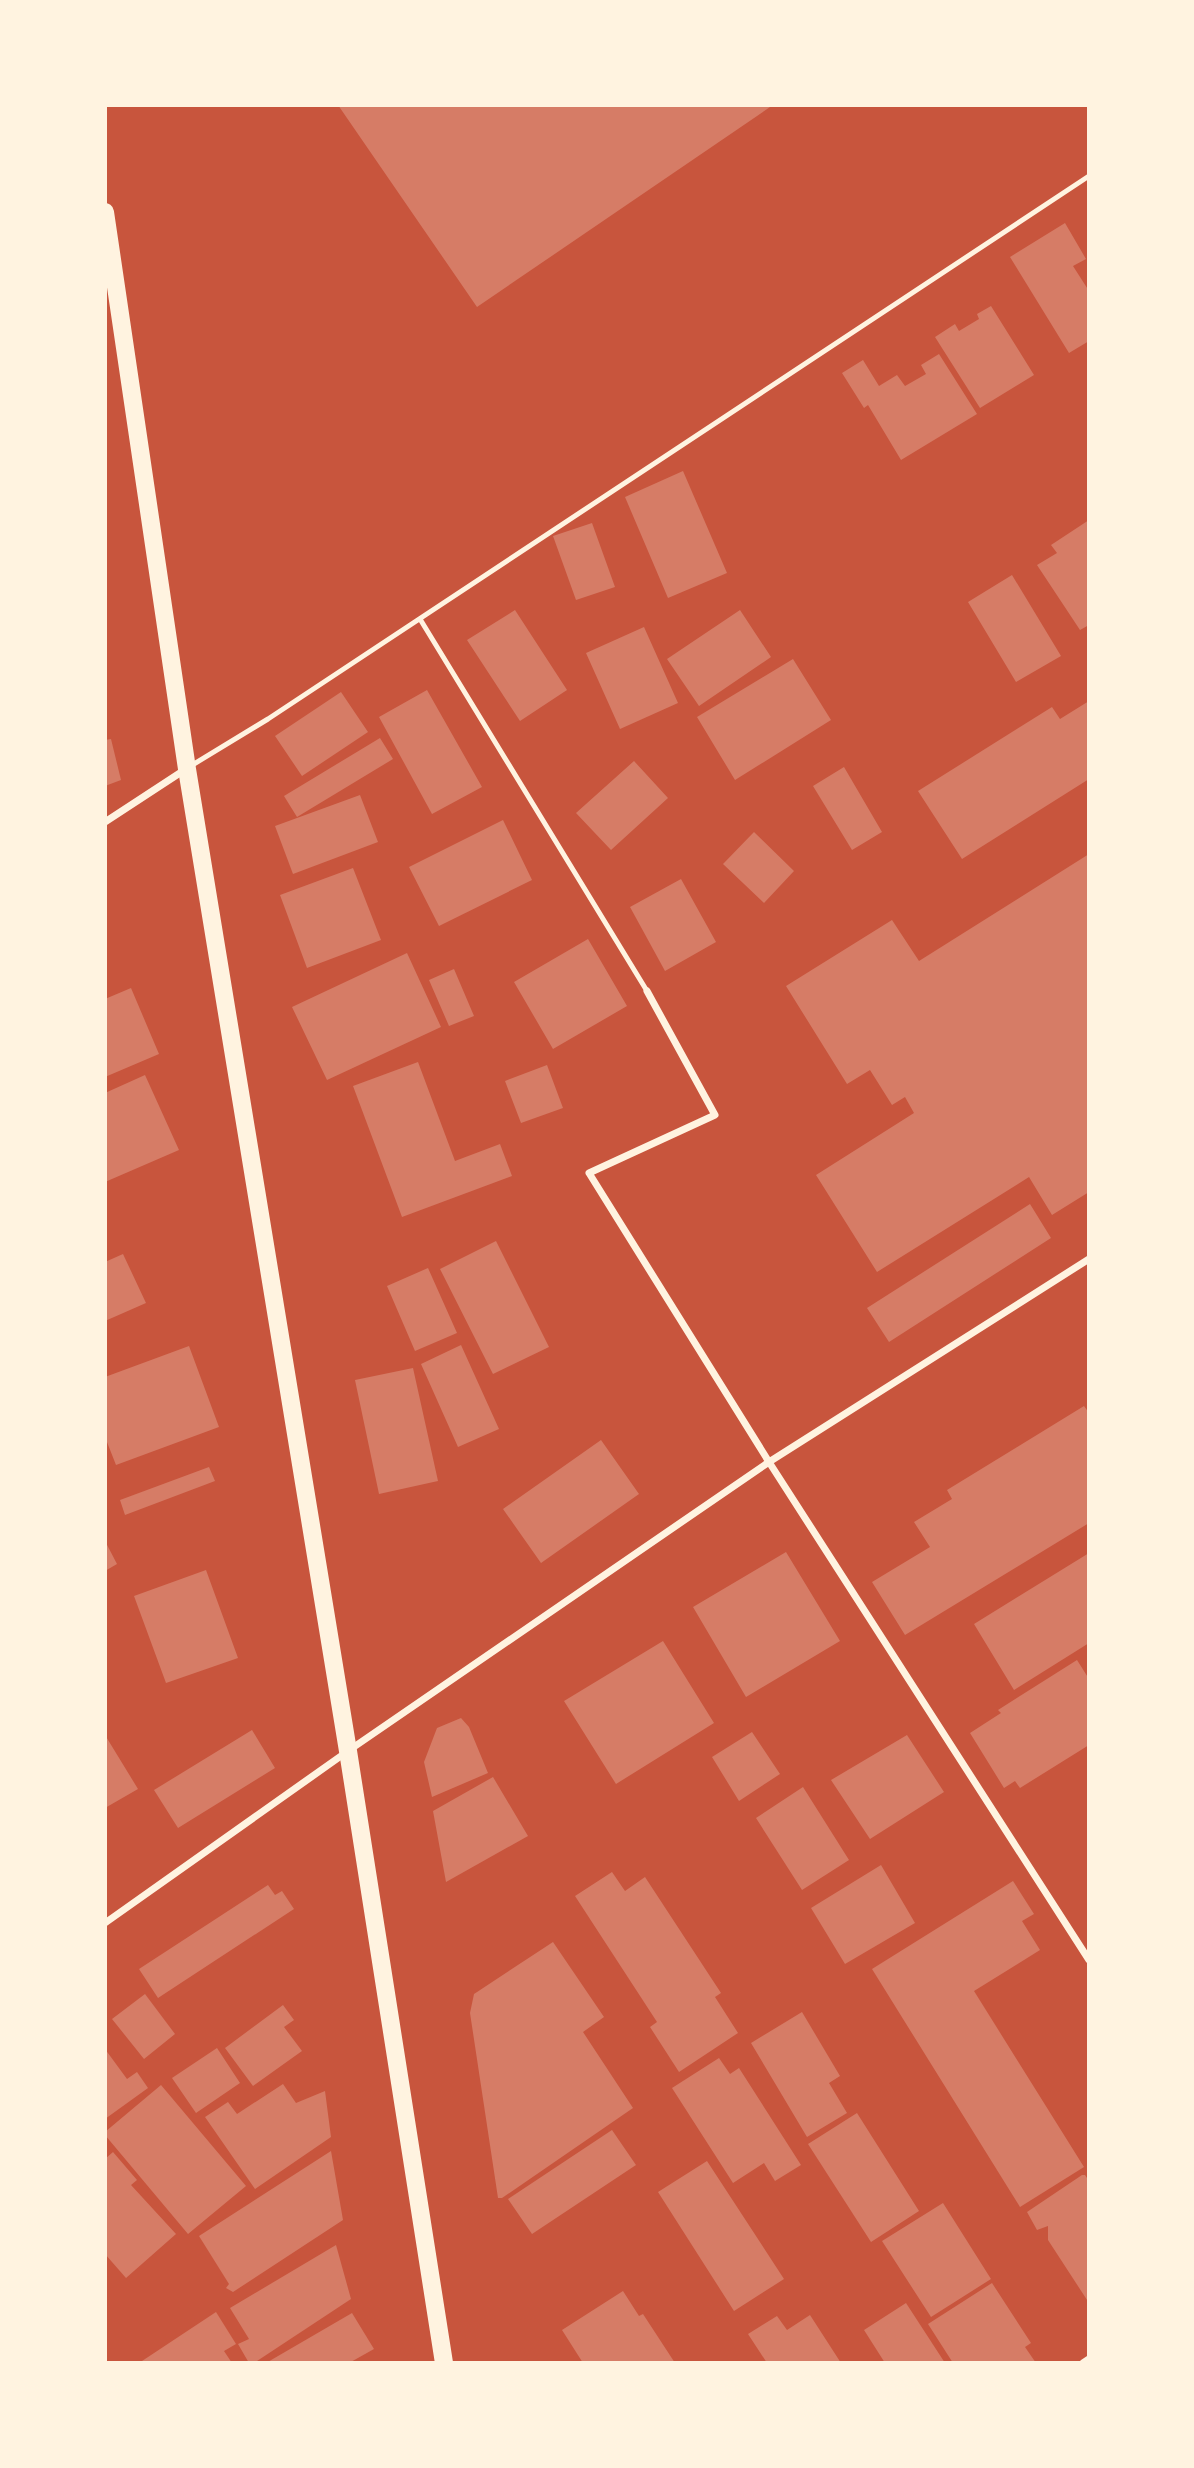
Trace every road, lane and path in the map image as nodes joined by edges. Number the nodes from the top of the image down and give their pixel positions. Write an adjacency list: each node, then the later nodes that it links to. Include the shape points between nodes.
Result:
1 (1089, 176): 3 (lane)
2 (105, 212): 4 (main road)
3 (420, 619): 4 (lane); 6 (lane)
4 (187, 769): 5 (street); 9 (main road)
5 (105, 822)
6 (647, 991): 8 (street, via 715,1115 589,1173)
7 (1089, 1259): 8 (street)
8 (769, 1462): 9 (street); 11 (street)
9 (348, 1751): 10 (street); 13 (main road)
10 (105, 1923)
11 (1089, 1959)
12 (1089, 2359): 14 (street)
13 (444, 2363)
14 (1083, 2363)

